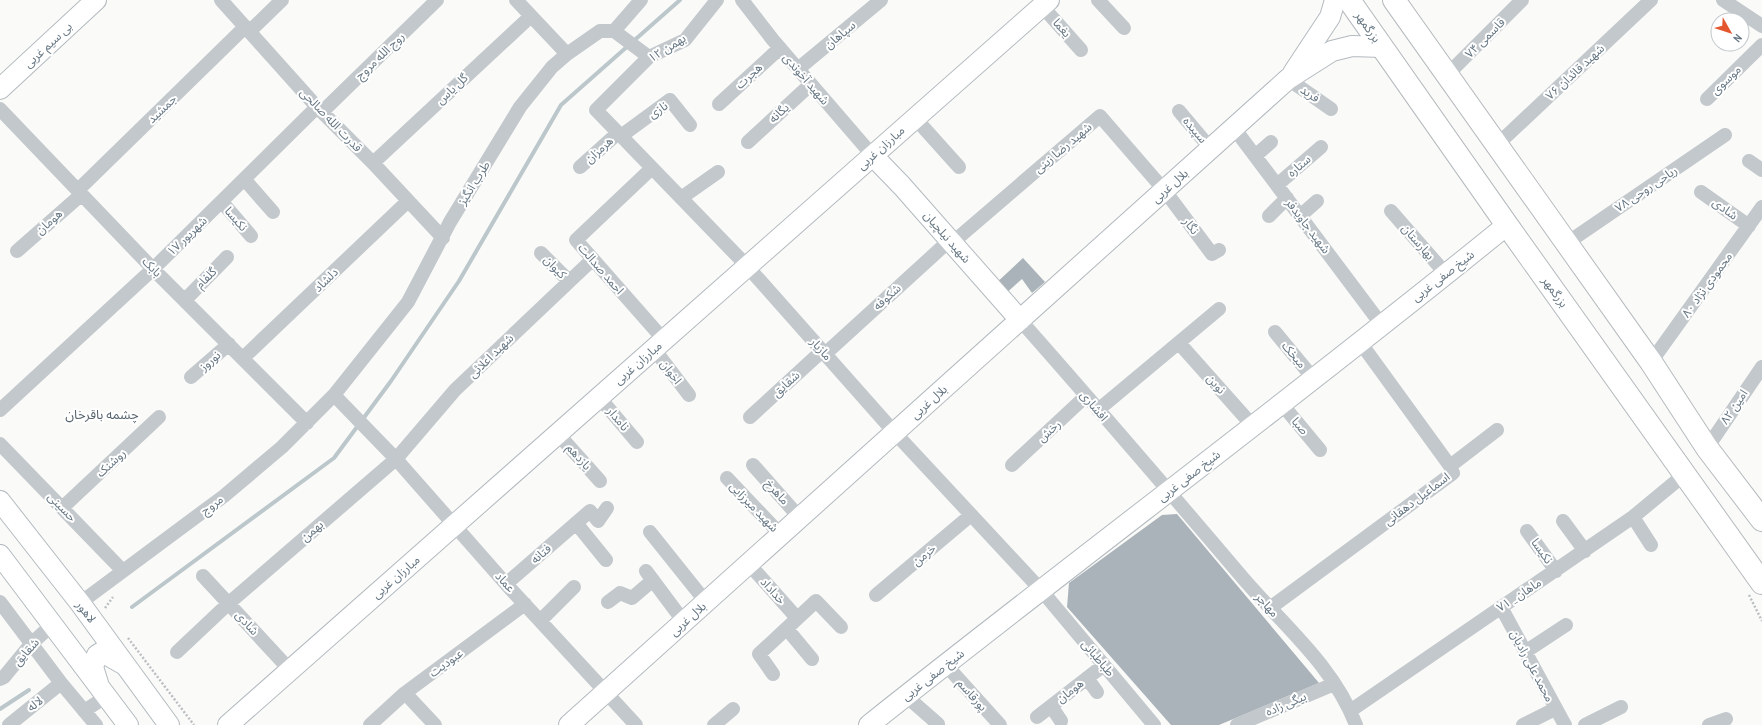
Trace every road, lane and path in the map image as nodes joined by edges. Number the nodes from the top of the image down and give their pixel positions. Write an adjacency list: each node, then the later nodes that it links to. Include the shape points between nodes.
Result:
1 (96, 0): 33 (street, بی سیم غربی)
2 (220, 0): 21 (street, قدرت الله صالحی)
3 (282, 0): 21 (street, جمشید)
4 (437, 0): 38 (street, روح الله مروج)
5 (516, 0): 18 (street)
6 (641, 0): 22 (street)
7 (717, 0): 28 (street, ۱۲ بهمن, via 685,40)
8 (742, 0): 25 (street, شهید آخوندی)
9 (881, 0): 29 (street, سپاهان)
10 (1098, 0): 20 (street)
11 (1335, 0): 31 (street, via 1330,17)
12 (1349, 0): 24 (main road, بزرگمهر)
13 (1394, 0): 30 (main road)
14 (1522, 0): 30 (street, قاسمی ۷۴)
15 (1651, 0): 48 (street, شهید قائدان ۷۶)
16 (1723, 0): 19 (street)
17 (1045, 3): 26 (street, یغما); 41 (street, مبارزان غربی)
18 (531, 16): 27 (street); 54 (street, گل یاس)
19 (1762, 26)
20 (1124, 28)
21 (247, 29): 38 (street, قدرت الله صالحی); 63 (street, جمشید)
22 (614, 31): 27 (street, طرب انگیز, via 600,31); 28 (street)
23 (1762, 45): 34 (street, موسوی)
24 (1382, 46): 31 (street, via 1352,46 1332,51); 75 (main road, بزرگمهر)
25 (780, 48): 29 (street, شهید آخوندی); 35 (street, هجرت)
26 (1081, 50)
27 (567, 54): 78 (street, طرب انگیز, via 552,67 520,107 450,222)
28 (649, 58): 39 (street, ۱۲ بهمن)
29 (798, 70): 32 (street, شهید آخوندی)
30 (1447, 75): 48 (main road)
31 (1288, 80): 36 (street, فرید); 43 (street, بلال غربی)
32 (811, 84): 46 (street, یگانه); 51 (street, شهید آخوندی)
33 (0, 89)
34 (1707, 99)
35 (719, 104)
36 (1331, 108)
37 (0, 109): 63 (street, بابک)
38 (319, 109): 54 (street, قدرت الله صالحی); 60 (street, ۱۷ شهریور)
39 (596, 110): 44 (street, مازیار)
40 (1179, 112): 50 (street, سپیده)
41 (915, 118): 51 (street, مبارزان غربی); 56 (street)
42 (690, 125): 44 (street, نازی, via 670,100)
43 (1234, 128): 50 (street, بلال غربی); 52 (street, شهید جاویدفر)
44 (620, 134): 55 (street, هرمزان); 57 (street, مازیار)
45 (1725, 135): 80 (street, ریاحی روحی ۷۸)
46 (748, 142)
47 (1271, 142): 52 (street)
48 (1498, 144): 80 (main road)
49 (1321, 147): 61 (street, ستاره)
50 (1211, 149): 62 (street, بلال غربی)
51 (873, 156): 79 (street, شهید نیلچیان); 86 (street, مبارزان غربی)
52 (1255, 156): 61 (street, شهید جاویدفر)
53 (1749, 161): 58 (street)
54 (374, 163): 67 (street, قدرت الله صالحی)
55 (580, 167)
56 (959, 167)
57 (652, 168): 65 (street, مازیار); 85 (street, احمد صدالت, via 576,240)
58 (1762, 170)
59 (718, 172): 65 (street)
60 (244, 180): 69 (street, ۱۷ شهریور); 72 (street)
61 (1277, 185): 66 (street, شهید جاویدفر)
62 (1165, 191): 79 (street, شهید رضا زینی, via 1100,116); 81 (street, نگار, via 1212,254); 92 (street, بلال غربی)
63 (80, 192): 82 (street, هومان); 87 (street, بابک)
64 (1701, 192): 76 (street, شادی)
65 (681, 198): 86 (street, مازیار)
66 (1287, 198): 73 (street); 74 (street, شهید جاویدفر)
67 (408, 201): 78 (street, قدرت الله صالحی); 100 (street, دلشاد)
68 (1317, 201): 74 (street)
69 (222, 202): 77 (street, نکیسا); 87 (street, ۱۷ شهریور)
70 (1762, 208): 76 (street, محمودی نژاد ۸۰)
71 (1391, 211): 88 (street, بهارستان)
72 (273, 212)
73 (1269, 216)
74 (1300, 216): 93 (street, شهید جاویدفر)
75 (1507, 225): 88 (street, شیخ صفی غربی); 127 (main road, بزرگمهر)
76 (1749, 226): 101 (street, محمودی نژاد ۸۰)
77 (251, 236)
78 (443, 238): 105 (street, طرب انگیز, via 408,302)
79 (951, 242): 92 (street, شهید نیلچیان); 99 (street, شکوفه)
80 (1567, 243): 101 (main road)
81 (1219, 250)
82 (17, 251)
83 (542, 253): 89 (street, کیوان)
84 (227, 257): 90 (street, گلفام)
85 (593, 259): 89 (street, شهید اعلائی); 98 (street, احمد صدالت)
86 (747, 266): 98 (street, مبارزان غربی); 99 (street, مازیار)
87 (153, 269): 90 (street, بابک); 110 (street, ۱۷ شهریور)
88 (1446, 274): 93 (street, شیخ صفی غربی)
89 (569, 281): 123 (street, شهید اعلائی, via 455,390)
90 (184, 300): 97 (street, بابک)
91 (1219, 309): 96 (street)
92 (1020, 320): 107 (street, افشاری); 117 (street, بلال غربی)
93 (1382, 324): 95 (street, شیخ صفی غربی)
94 (1275, 332): 104 (street, میخک)
95 (1360, 342): 104 (street, شیخ صفی غربی); 126 (street, اسماعیل دهقانی)
96 (1179, 343): 111 (street); 115 (street, نوین)
97 (229, 344): 100 (street, بابک); 103 (street, نوروز)
98 (659, 344): 106 (street, اخوان); 108 (street, مبارزان غربی)
99 (824, 352): 113 (street, شقایق); 117 (street, مازیار)
100 (243, 358): 114 (street, بابک)
101 (1651, 362): 121 (main road)
102 (1762, 367): 121 (street, امین ۸۲)
103 (191, 377)
104 (1313, 378): 109 (street, شیخ صفی غربی)
105 (334, 395): 114 (street, مروج); 123 (street, عماد)
106 (689, 395)
107 (1086, 396): 111 (street, افشاری); 125 (street, رخش)
108 (599, 397): 118 (street, مبارزان غربی); 119 (street, نامدار)
109 (1281, 403): 115 (street, شیخ صفی غربی); 122 (street, صبا)
110 (0, 410)
111 (1098, 410): 130 (street, افشاری)
112 (159, 417): 132 (street, روشنک)
113 (750, 417)
114 (307, 423): 149 (street, مروج, via 224,496)
115 (1252, 426): 130 (street, شیخ صفی غربی)
116 (1497, 430): 126 (street)
117 (895, 433): 134 (street, مازیار); 136 (street, بلال غربی)
118 (558, 434): 129 (street, یازدهم); 140 (street, مبارزان غربی)
119 (637, 442)
120 (0, 444): 132 (street, حسینی)
121 (1707, 448): 137 (main road)
122 (1320, 450)
123 (396, 459): 140 (street, عماد); 161 (street, بهمن)
124 (754, 465): 136 (street, ماهرخ)
125 (1012, 465)
126 (1450, 466): 164 (street, اسماعیل دهقانی, via 1453,473)
127 (1685, 474): 135 (street, ۷۱ _ماهان); 152 (main road, بزرگمهر)
128 (727, 478): 143 (street, شهید میرزایی)
129 (600, 481)
130 (1170, 490): 155 (street, شیخ صفی غربی); 164 (street, مهاجر)
131 (0, 501): 160 (street, لاهور)
132 (62, 508): 149 (street, حسینی)
133 (606, 508): 139 (street, فتانه, via 598,520 590,512)
134 (971, 515): 155 (street, مازیار); 156 (street, خرمن)
135 (1633, 517): 144 (street); 145 (street, ۷۱ _ماهان)
136 (800, 518): 143 (street, بلال غربی)
137 (1762, 520)
138 (1563, 521): 145 (street)
139 (576, 523): 147 (street); 153 (street, فتانه)
140 (454, 525): 153 (street, عماد); 179 (street, مبارزان غربی)
141 (1527, 531): 150 (street, نکیسا)
142 (650, 532): 159 (street)
143 (781, 535): 148 (street, بلال غربی)
144 (1651, 545)
145 (1585, 551): 150 (street, ۷۱ _ماهان)
146 (0, 555): 168 (street)
147 (606, 560)
148 (749, 564): 159 (street, بلال غربی); 165 (street, خداداد)
149 (123, 571): 160 (street, مروج)
150 (1556, 571): 163 (street, ۷۱ _ماهان)
151 (203, 576): 161 (street, شادی)
152 (1760, 582)
153 (506, 584): 162 (street, عماد)
154 (574, 587): 166 (street)
155 (1042, 591): 176 (street, شیخ صفی غربی); 177 (street, طباطبائی)
156 (876, 595)
157 (0, 602): 172 (street)
158 (608, 602): 167 (street, via 620,593 632,598 650,576)
159 (706, 602): 167 (street, بلال غربی)
160 (80, 603): 178 (street, لاهور)
161 (229, 603): 173 (street, بهمن); 179 (street, شادی)
162 (525, 604): 166 (street, عماد); 188 (street, عبودیت)
163 (1501, 607): 174 (street, محمد علی رادیان); 194 (street, ۷۱ _ماهان)
164 (1270, 608): 184 (street, مهاجر, via 1316,658)
165 (798, 618): 170 (street); 171 (street, via 816,601)
166 (541, 620): 186 (street, عماد)
167 (684, 622): 186 (street, بلال غربی)
168 (53, 624): 172 (street, شقایق); 185 (street)
169 (1566, 625): 174 (street)
170 (787, 628): 175 (street); 180 (street, via 759,654)
171 (841, 628)
172 (32, 644): 182 (street, شقایق); 183 (street)
173 (177, 652)
174 (1525, 652): 193 (street, محمد علی رادیان)
175 (812, 659)
176 (945, 664): 189 (street, شیخ صفی غربی); 210 (street, پورقاسم)
177 (1104, 665): 181 (street, هومان); 211 (street, طباطبائی)
178 (126, 666): 185 (street, via 102,652 96,655 93,667); 202 (street, لاهور)
179 (290, 670): 203 (street, مبارزان غربی)
180 (773, 674)
181 (1087, 678): 187 (street); 190 (street, هومان)
182 (0, 680)
183 (61, 683): 197 (street); 200 (street, لاله)
184 (1334, 684): 194 (street, مهاجر); 212 (street, بیگی زاده)
185 (103, 691): 197 (street); 201 (street)
186 (607, 692): 206 (street, بلال غربی); 207 (street, عماد)
187 (1097, 692)
188 (405, 693): 204 (street, عبودیت); 205 (street)
189 (906, 696): 199 (street); 209 (street, شیخ صفی غربی)
190 (1051, 706): 195 (street, هومان); 198 (street)
191 (1621, 707): 216 (street)
192 (733, 709): 208 (street)
193 (1555, 709): 214 (street); 215 (street, محمد علی رادیان)
194 (1350, 711): 213 (street, مهاجر)
195 (1037, 716)
196 (1726, 719): 217 (street)
197 (88, 720)
198 (1061, 721)
199 (938, 724)
200 (9, 725)
201 (128, 725)
202 (169, 725)
203 (228, 725)
204 (370, 725)
205 (435, 725)
206 (569, 725)
207 (636, 725)
208 (714, 725)
209 (869, 725)
210 (1000, 725)
211 (1154, 725)
212 (1237, 725)
213 (1356, 725)
214 (1523, 725)
215 (1564, 725)
216 (1585, 725)
217 (1709, 725)

